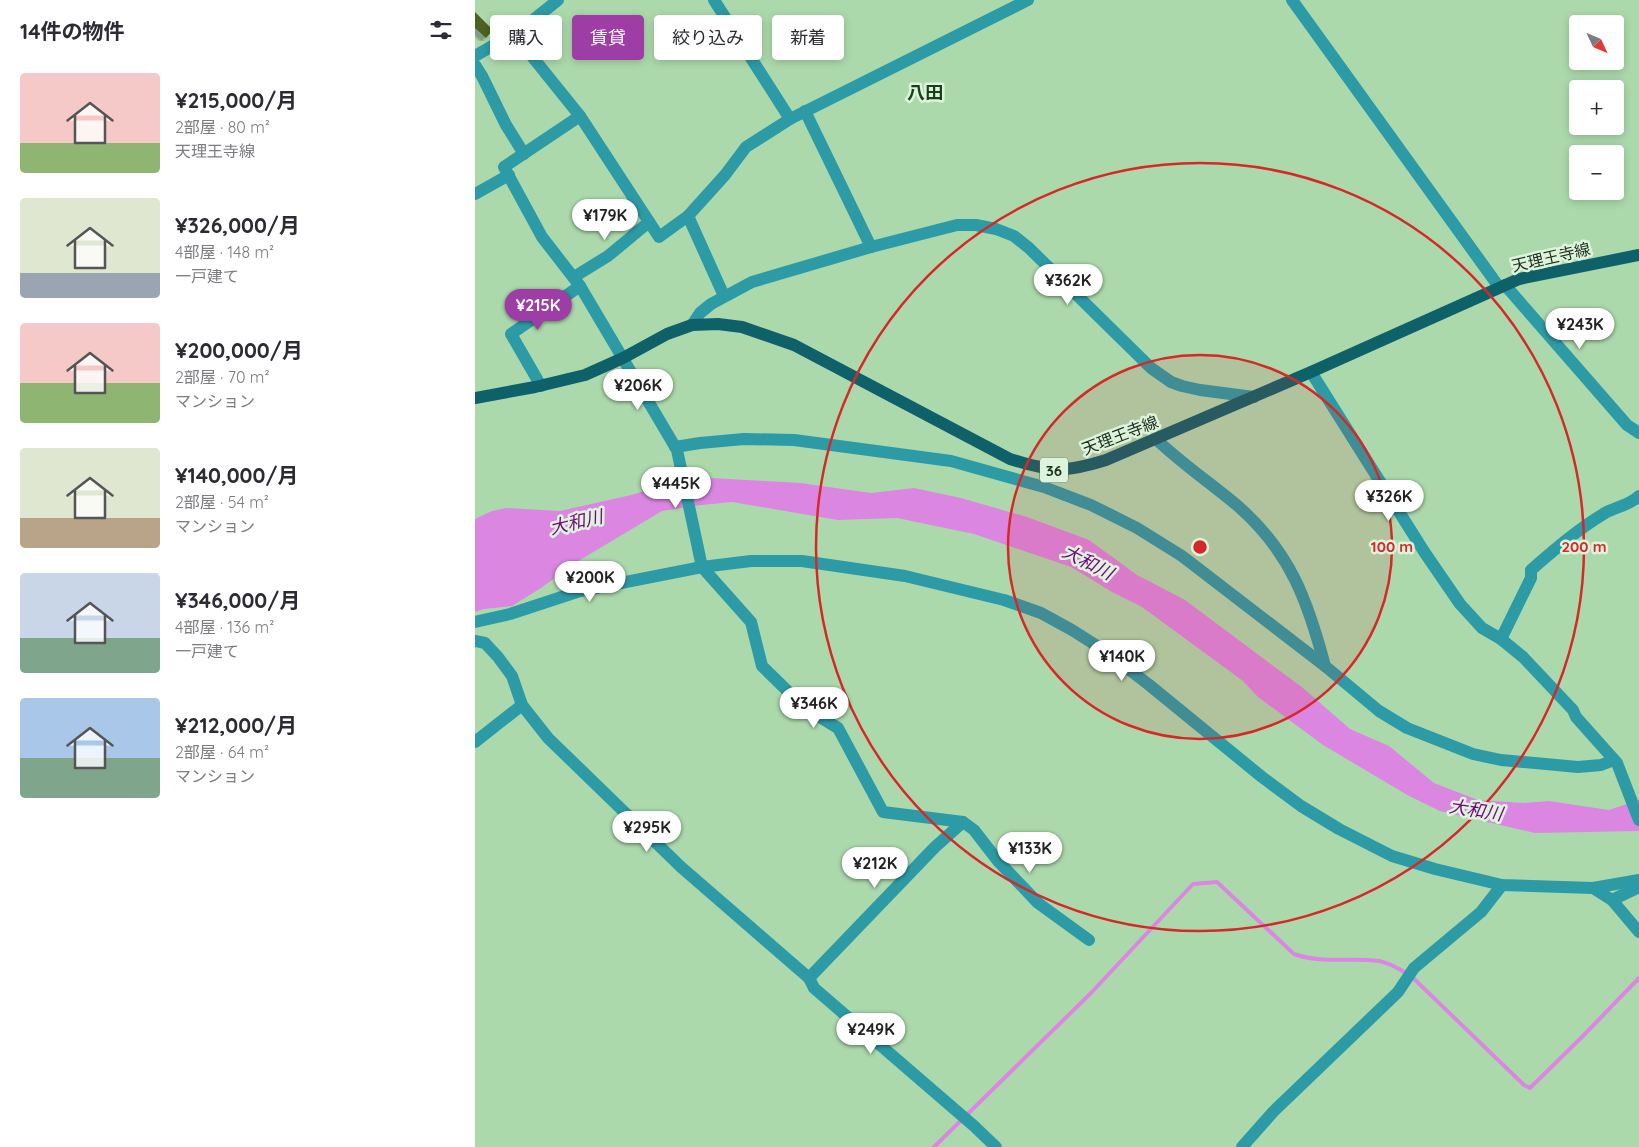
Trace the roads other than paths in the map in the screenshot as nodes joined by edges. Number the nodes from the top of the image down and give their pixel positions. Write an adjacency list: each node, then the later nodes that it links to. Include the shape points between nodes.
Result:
1 (558, 0): 5 (street)
2 (714, 0): 12 (street)
3 (1028, 0): 10 (street)
4 (1292, 0): 21 (street)
5 (539, 15)
6 (490, 48): 7 (street)
7 (475, 56)
8 (535, 60): 11 (street)
9 (475, 65): 13 (street)
10 (805, 111): 12 (street); 18 (street)
11 (580, 116): 13 (street); 17 (street)
12 (790, 119): 16 (street, via 746,147)
13 (524, 154): 14 (street, via 504,167)
14 (509, 176): 15 (street); 20 (street, via 542,237)
15 (475, 194)
16 (688, 216): 17 (street, via 659,237); 22 (street)
17 (649, 222): 20 (street)
18 (871, 247): 22 (street, via 752,282); 27 (street, via 957,225 996,228 1029,248 1151,368 1171,382 1200,390)
19 (1639, 256): 21 (main road, 天理王寺線 / 36, via 1519,279)
20 (577, 282): 24 (street); 26 (street, via 511,334)
21 (1502, 286): 25 (main road, 天理王寺線 / 36); 29 (street, via 1627,425)
22 (724, 296): 23 (street, via 700,313)
23 (693, 324): 24 (main road, 天理王寺線 / 36); 30 (main road, 天理王寺線 / 36, via 742,327 794,345 1010,459 1038,468 1061,470 1083,467)
24 (623, 358): 26 (main road, 天理王寺線 / 36, via 585,375); 31 (street)
25 (1311, 372): 27 (main road, 天理王寺線 / 36); 35 (street, via 1460,604 1482,628)
26 (541, 386): 28 (main road, 天理王寺線 / 36)
27 (1254, 397): 30 (main road, 天理王寺線 / 36)
28 (475, 398)
29 (1639, 433)
30 (1156, 439): 37 (street, via 1241,509 1268,537 1302,591)
31 (676, 448): 33 (street); 37 (street, via 744,440 794,440 951,462 1044,487 1091,505 1182,556)
32 (1639, 496): 35 (street, via 1605,512 1563,541 1531,570 1531,578)
33 (702, 565): 34 (street, via 580,592); 42 (street, via 751,622 762,666 805,708 838,728 883,812); 44 (street, via 751,561 855,568 963,590 1041,614 1105,651 1262,777 1339,829 1392,856)
34 (475, 622)
35 (1501, 639): 40 (street, via 1523,657 1573,710)
36 (475, 641): 38 (street, via 485,643 512,676)
37 (1325, 666): 40 (street, via 1386,716 1407,728 1473,754 1501,760 1579,767)
38 (522, 705): 39 (street); 50 (street, via 547,738 681,866)
39 (475, 742)
40 (1616, 762): 41 (street)
41 (1639, 820)
42 (963, 822): 49 (street, via 1038,903); 50 (street)
43 (1639, 880): 46 (street)
44 (1502, 885): 46 (street); 52 (street, via 1481,912 1415,968 1398,992 1273,1112)
45 (1639, 887): 47 (street)
46 (1593, 888): 47 (street)
47 (1612, 900): 48 (street)
48 (1639, 932)
49 (1089, 940)
50 (809, 978): 51 (street, via 814,988)
51 (996, 1147)
52 (1242, 1147)

